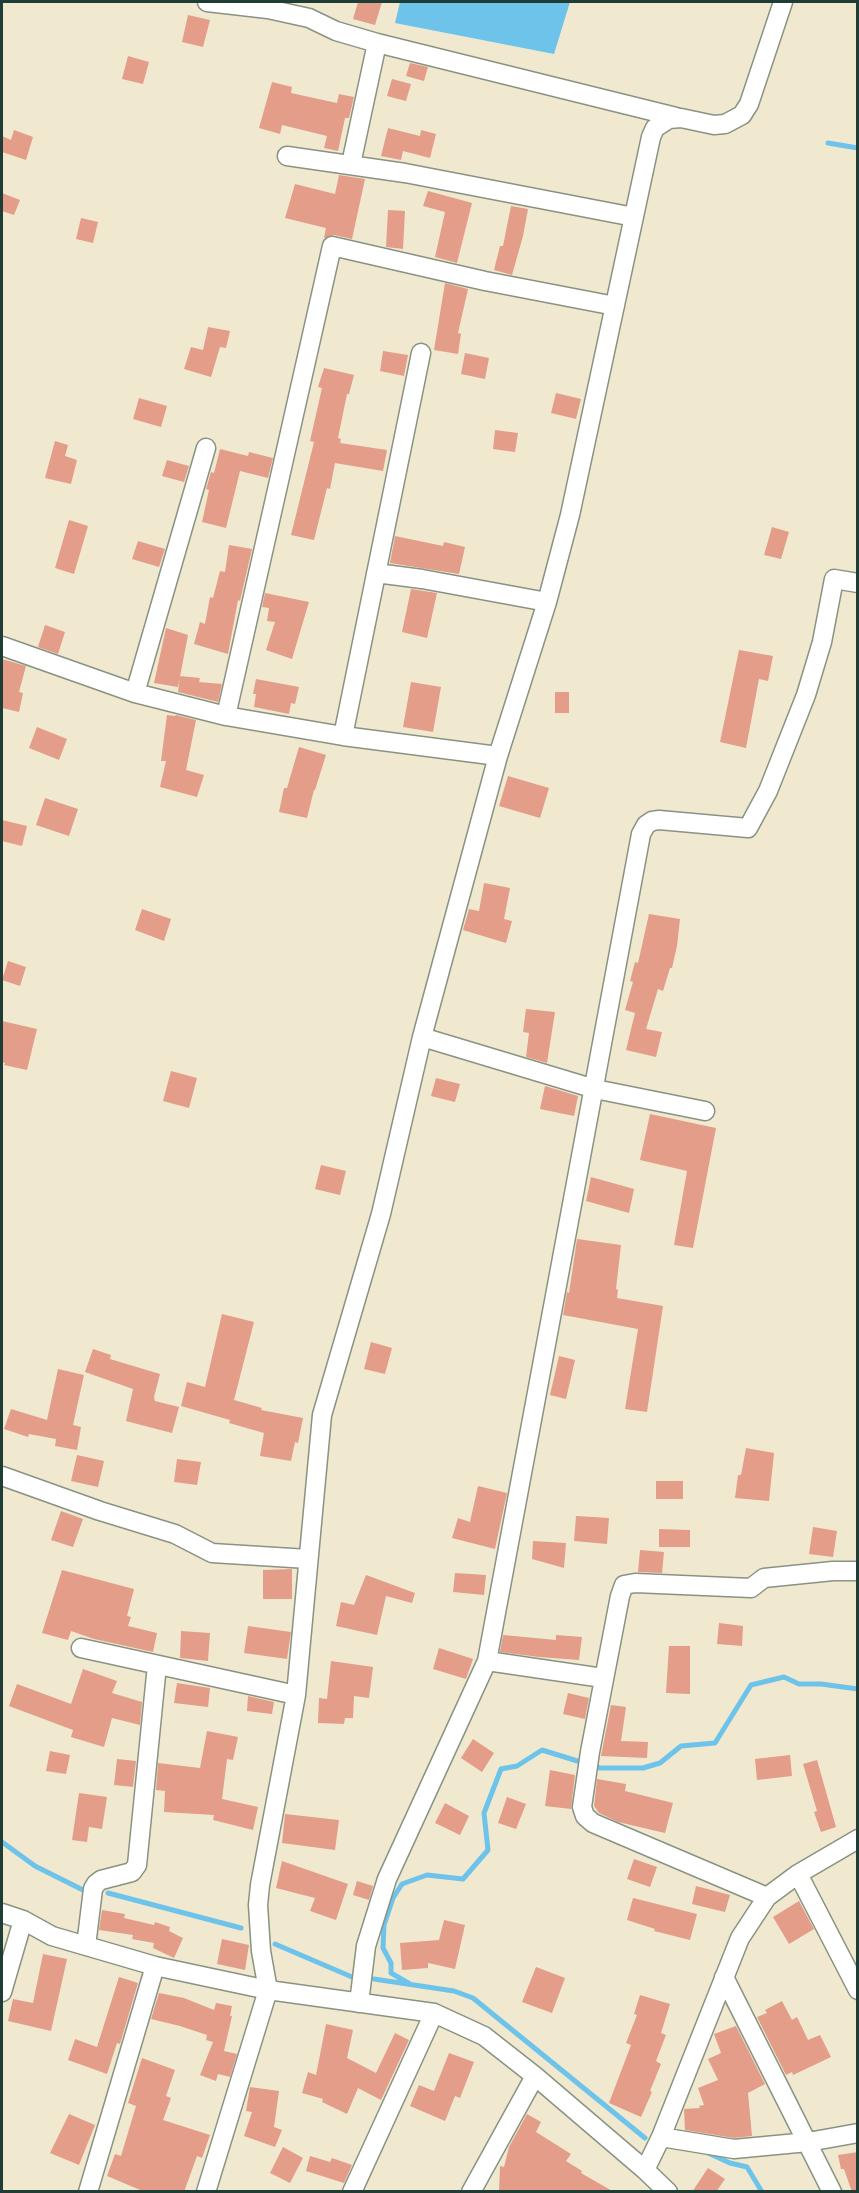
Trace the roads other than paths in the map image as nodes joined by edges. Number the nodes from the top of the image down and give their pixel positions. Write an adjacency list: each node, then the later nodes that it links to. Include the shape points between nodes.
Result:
1 (207, 2): 3 (street, via 309,18)
2 (783, 2): 4 (street, via 742,115 714,125)
3 (377, 43): 4 (street); 6 (street)
4 (681, 118): 7 (street, via 669,119 655,128)
5 (287, 156): 6 (street)
6 (351, 164): 7 (street)
7 (634, 217): 8 (street)
8 (615, 306): 13 (street); 16 (street, via 332,246)
9 (421, 353): 11 (street)
10 (206, 448): 15 (street)
11 (376, 573): 13 (street); 17 (street)
12 (858, 583): 20 (street, via 834,579 806,696 768,791 748,828 659,820 646,825 641,834)
13 (547, 602): 18 (street)
14 (2, 646): 15 (street)
15 (135, 693): 16 (street)
16 (226, 716): 17 (street)
17 (343, 736): 18 (street)
18 (498, 756): 19 (street)
19 (422, 1037): 20 (street); 23 (street, via 381,1214 322,1415)
20 (595, 1089): 21 (street); 26 (street)
21 (705, 1111)
22 (2, 1476): 23 (street, via 175,1534 213,1553)
23 (308, 1560): 29 (street)
24 (858, 1571): 28 (street, via 764,1578 751,1587 624,1585)
25 (81, 1648): 27 (street)
26 (487, 1661): 28 (street); 41 (street, via 387,1879 366,1946)
27 (157, 1665): 29 (street); 35 (street, via 137,1865 132,1872 96,1884)
28 (603, 1678): 32 (street, via 582,1807 585,1816)
29 (296, 1695): 38 (street, via 258,1905)
30 (858, 1839): 31 (street)
31 (798, 1874): 32 (street); 39 (street)
32 (767, 1897): 37 (street, via 740,1938)
33 (2, 1912): 34 (street)
34 (23, 1920): 35 (street, via 52,1936); 40 (street)
35 (86, 1946): 36 (street)
36 (154, 1966): 38 (street); 48 (street)
37 (724, 1977): 45 (street); 46 (street)
38 (268, 1990): 41 (street); 49 (street)
39 (858, 1990)
40 (2, 1992)
41 (359, 2003): 42 (street)
42 (434, 2013): 43 (street, via 484,2036); 50 (street)
43 (535, 2076): 47 (street); 51 (street)
44 (858, 2133): 46 (street)
45 (661, 2137): 46 (street, via 734,2150); 47 (street)
46 (808, 2142): 53 (street)
47 (645, 2170): 52 (street)
48 (88, 2192)
49 (206, 2192)
50 (352, 2192)
51 (471, 2192)
52 (668, 2192)
53 (832, 2192)

